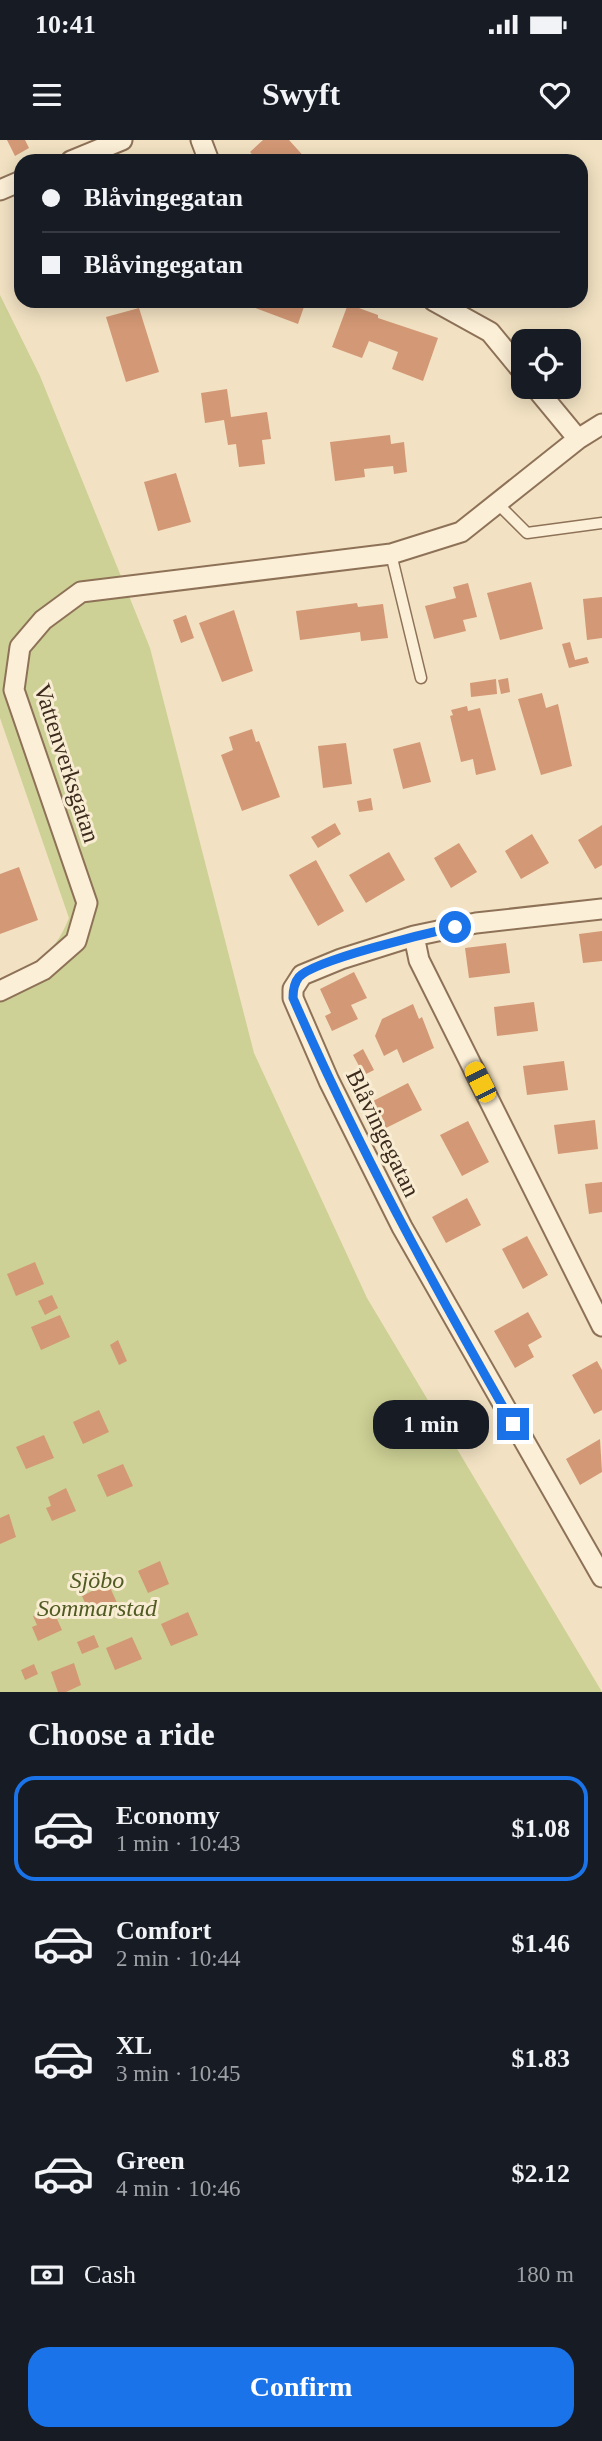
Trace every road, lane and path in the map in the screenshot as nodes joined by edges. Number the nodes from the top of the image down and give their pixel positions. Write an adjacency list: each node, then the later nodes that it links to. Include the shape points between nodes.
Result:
1 (122, 140): 2 (street)
2 (88, 154)
3 (447, 308): 4 (street, via 490,332)
4 (511, 357)
5 (545, 399): 7 (street)
6 (602, 424): 7 (street, Vattenverksgatan)
7 (578, 439): 8 (street, Vattenverksgatan)
8 (497, 503): 9 (lane, via 527,533); 10 (street, Vattenverksgatan, via 461,532)
9 (602, 523)
10 (391, 554): 11 (lane); 14 (street, Vattenverksgatan, via 81,592 36,629 20,647 14,690 87,903 76,941 43,970)
11 (421, 678)
12 (602, 909): 13 (street, Blåvingegatan, via 476,923)
13 (414, 936): 15 (street, via 419,960); 16 (street, Blåvingegatan, via 302,975 293,998 402,1227)
14 (0, 991)
15 (602, 1326)
16 (602, 1577)

